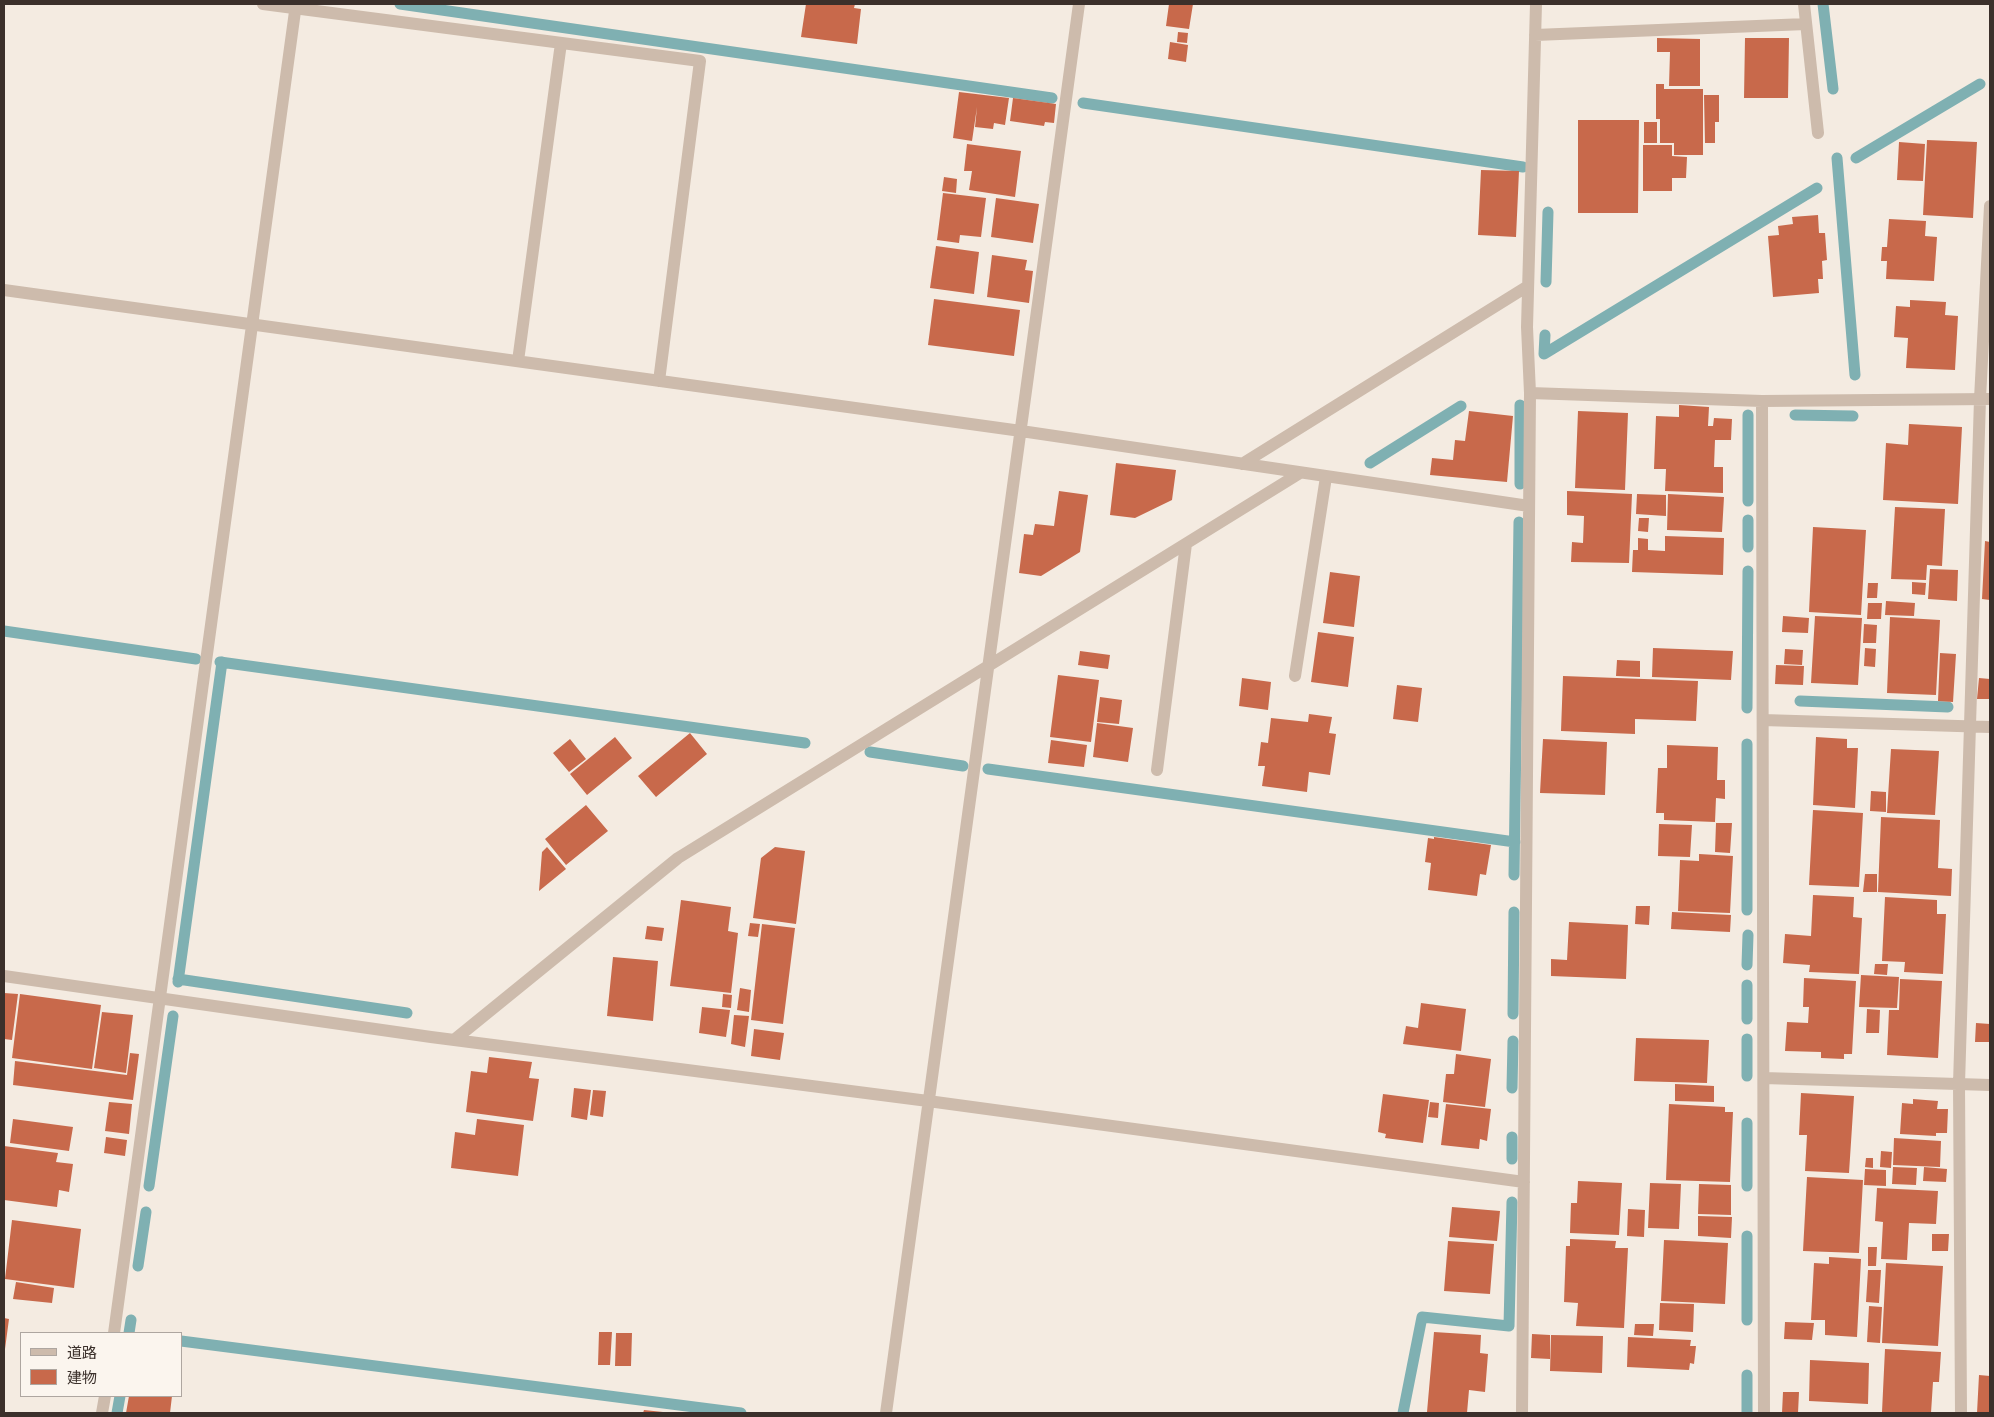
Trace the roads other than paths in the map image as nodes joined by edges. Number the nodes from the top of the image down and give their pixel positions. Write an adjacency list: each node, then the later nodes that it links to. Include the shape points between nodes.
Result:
1 (263, 4): 5 (street)
2 (1079, 4): 19 (street)
3 (1536, 4): 7 (street)
4 (1804, 4): 6 (street)
5 (296, 6): 8 (street); 13 (street)
6 (1806, 24): 7 (street); 9 (street)
7 (1535, 35): 11 (street)
8 (561, 43): 14 (street); 15 (street, via 700,61)
9 (1818, 133)
10 (1990, 206): 17 (street)
11 (1528, 286): 16 (street); 20 (street)
12 (4, 290): 13 (street)
13 (254, 324): 14 (street); 32 (street)
14 (518, 361): 15 (street)
15 (660, 381): 19 (street)
16 (1530, 393): 18 (street); 23 (street)
17 (1985, 399): 18 (street); 28 (street)
18 (1762, 401): 27 (street)
19 (1020, 430): 20 (street); 25 (street)
20 (1242, 464): 21 (street)
21 (1300, 473): 22 (street); 24 (street)
22 (1326, 477): 23 (street); 26 (street)
23 (1529, 506): 38 (street)
24 (1186, 544): 25 (street); 30 (street)
25 (988, 666): 33 (street, via 678,858); 37 (street)
26 (1295, 676)
27 (1763, 720): 28 (street); 34 (street)
28 (1970, 727): 29 (street); 35 (street)
29 (1990, 728)
30 (1157, 770)
31 (4, 976): 32 (street)
32 (160, 998): 33 (street); 39 (street)
33 (454, 1040): 37 (street)
34 (1764, 1078): 35 (street); 44 (street)
35 (1959, 1084): 36 (street); 45 (street)
36 (1990, 1085)
37 (928, 1101): 38 (street); 42 (street)
38 (1524, 1182): 43 (street)
39 (114, 1332)
40 (105, 1397): 41 (street)
41 (102, 1413)
42 (886, 1413)
43 (1522, 1413)
44 (1764, 1413)
45 (1961, 1413)

